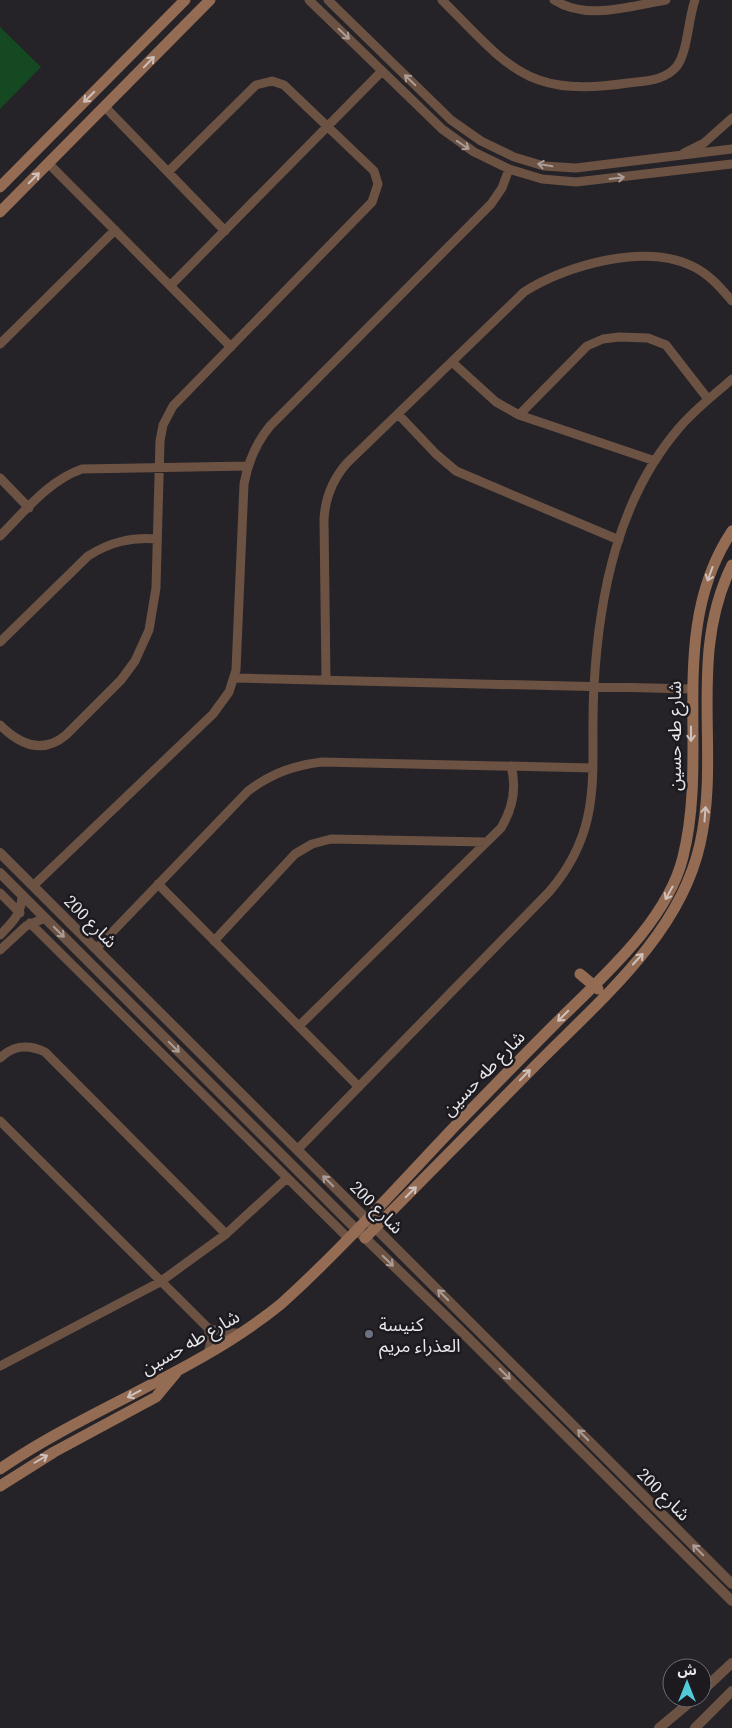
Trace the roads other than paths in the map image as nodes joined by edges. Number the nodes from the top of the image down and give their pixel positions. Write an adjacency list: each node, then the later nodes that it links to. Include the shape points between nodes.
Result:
1 (185, 0): 19 (main road, one-way to 19)
2 (210, 0): 10 (main road, one-way to 2)
3 (309, 0): 9 (street, one-way to 9)
4 (328, 0): 14 (street, one-way to 4, via 592,168 560,168 529,162 491,147 451,120)
5 (442, 0): 8 (street, via 499,56 522,73 550,84 580,88 659,78 670,72 682,56)
6 (554, 0): 7 (street, via 571,9 590,11)
7 (666, 0)
8 (695, 0)
9 (382, 71): 12 (street); 17 (street, one-way to 17, via 452,138)
10 (105, 107): 15 (main road); 18 (street)
11 (732, 118): 14 (street, via 704,143)
12 (328, 127): 18 (street, via 284,85 264,82 256,85); 22 (street); 26 (street, via 374,171 377,194)
13 (732, 150): 14 (street)
14 (675, 156)
15 (48, 164): 20 (main road, one-way to 15); 21 (street)
16 (732, 164): 17 (street, one-way to 16, via 542,179 576,182)
17 (509, 169): 34 (street, via 491,204 270,426 254,449)
18 (168, 172): 22 (street)
19 (0, 187)
20 (0, 212)
21 (115, 230): 23 (street); 25 (street)
22 (225, 231): 23 (street)
23 (170, 286): 26 (street)
24 (732, 301): 27 (street, via 706,274 675,260 630,258 587,265 544,279 524,292)
25 (0, 344)
26 (230, 347): 33 (street, via 166,417)
27 (452, 362): 30 (street); 31 (street, via 496,402)
28 (732, 379): 29 (street)
29 (708, 399): 31 (street, via 666,345 648,338 619,337 587,346); 32 (street, via 680,427)
30 (398, 414): 40 (street, via 456,471); 44 (street, via 342,469 326,501)
31 (519, 415): 32 (street)
32 (655, 461): 40 (street, via 634,499)
33 (158, 466): 34 (street); 36 (street, via 82,469 61,478); 39 (street)
34 (248, 466): 43 (street, via 244,484)
35 (0, 478): 36 (street)
36 (29, 508): 38 (street)
37 (732, 531): 46 (main road, شارع طه حسين, one-way to 46, via 718,554 702,597 694,644)
38 (0, 536)
39 (157, 540): 42 (street, via 130,539 96,551); 47 (street, via 152,620 140,651 121,680 66,736 51,744 23,743)
40 (619, 540): 45 (street, via 603,596)
41 (732, 565): 66 (main road, شارع طه حسين, one-way to 41, via 655,940 673,914 685,892 700,847 706,790 710,636 715,605)
42 (0, 642)
43 (234, 678): 44 (street); 54 (street, via 213,714)
44 (326, 680): 45 (street)
45 (594, 686): 46 (street); 49 (street)
46 (692, 688): 65 (main road, شارع طه حسين, one-way to 65, via 691,798 681,865 652,920)
47 (0, 724)
48 (511, 766): 49 (street); 50 (street, via 514,786 511,808 501,828); 53 (street, via 322,762 287,769 248,790)
49 (593, 768): 69 (street, via 588,821 563,875)
50 (486, 842): 61 (street, via 331,839 312,844 296,854); 67 (street)
51 (0, 853): 54 (street, شارع 200)
52 (0, 873): 56 (street, شارع 200)
53 (158, 884): 61 (street); 62 (street)
54 (33, 886): 62 (street, شارع 200)
55 (0, 893): 57 (street)
56 (22, 895): 57 (street); 58 (street, شارع 200)
57 (20, 913): 60 (street)
58 (45, 918): 59 (street); 76 (street, شارع 200, one-way to 76)
59 (30, 923): 63 (street); 72 (street)
60 (0, 936)
61 (214, 941): 67 (street)
62 (96, 949): 71 (street, شارع 200)
63 (0, 950)
64 (580, 974): 65 (main road)
65 (593, 985): 66 (main road); 73 (main road, شارع طه حسين, one-way to 73)
66 (605, 995): 74 (main road, شارع طه حسين, one-way to 66)
67 (298, 1026): 69 (street)
68 (0, 1058): 75 (street, via 17,1047 45,1052)
69 (359, 1087): 71 (street)
70 (0, 1121): 78 (street)
71 (297, 1150): 73 (street, شارع 200, one-way to 71)
72 (287, 1178): 75 (street); 76 (street)
73 (366, 1219): 74 (street, شارع 200); 76 (main road, شارع طه حسين)
74 (375, 1228): 77 (main road, شارع طه حسين); 86 (street, شارع 200, one-way to 74)
75 (226, 1234): 78 (street)
76 (352, 1234): 77 (street, شارع 200); 80 (main road, شارع طه حسين, via 293,1293)
77 (365, 1238): 87 (street, شارع 200, one-way to 87)
78 (160, 1282): 79 (street); 82 (street)
79 (208, 1328): 80 (street, via 225,1333); 81 (street, via 211,1342)
80 (244, 1333): 81 (main road, شارع طه حسين)
81 (208, 1354): 83 (main road, شارع طه حسين)
82 (0, 1366)
83 (177, 1371): 84 (main road, شارع طه حسين, one-way to 84, via 43,1442); 85 (main road, شارع طه حسين, one-way to 83, via 54,1452 156,1397)
84 (0, 1469)
85 (0, 1486)
86 (732, 1584)
87 (732, 1601)
88 (732, 1664): 89 (street)
89 (712, 1683)
90 (732, 1691): 93 (street)
91 (683, 1708): 92 (street)
92 (659, 1728)
93 (695, 1728)

